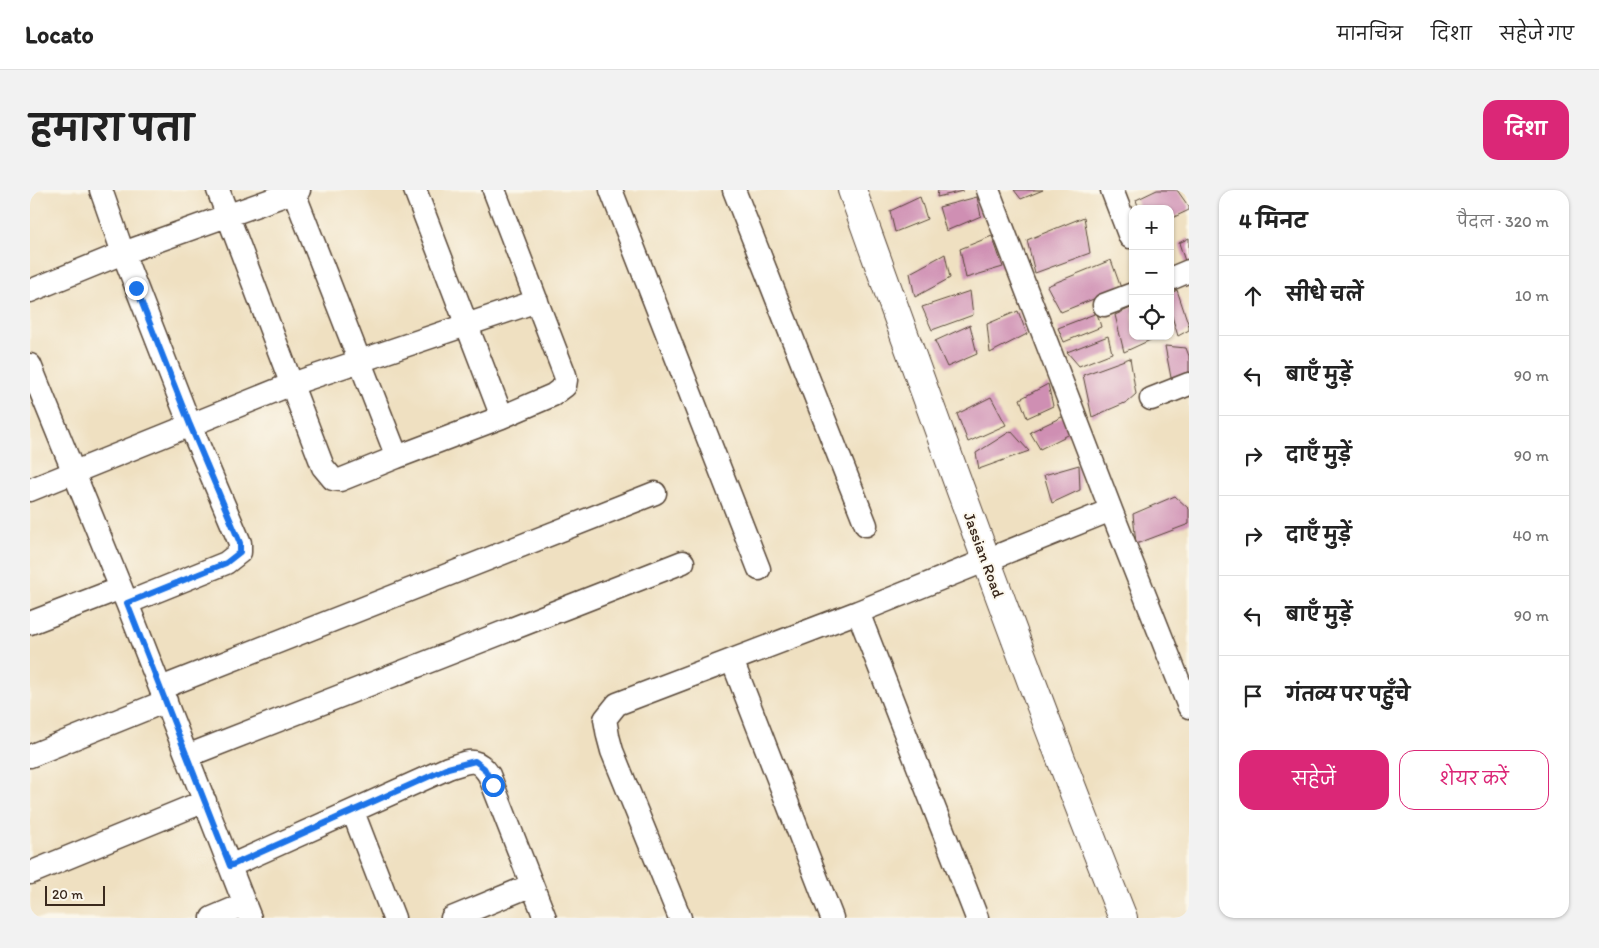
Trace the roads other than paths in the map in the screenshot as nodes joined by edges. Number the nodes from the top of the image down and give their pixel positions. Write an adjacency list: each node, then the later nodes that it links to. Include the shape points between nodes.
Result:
1 (100, 190): 13 (street)
2 (218, 190): 11 (street)
3 (416, 190): 20 (street)
4 (494, 190): 18 (street)
5 (611, 190): 36 (street)
6 (734, 190): 33 (street)
7 (852, 190): 34 (street, Jassian Road)
8 (988, 190): 32 (street)
9 (1112, 190): 12 (street)
10 (296, 191): 11 (street); 21 (street)
11 (228, 215): 13 (street); 23 (street)
12 (1129, 235)
13 (123, 253): 16 (street); 27 (street)
14 (1189, 271): 15 (street)
15 (1174, 277)
16 (30, 291)
17 (1130, 295): 19 (street)
18 (537, 301): 20 (street); 26 (street, via 565,375 565,386 553,395)
19 (1104, 305)
20 (466, 325): 21 (street); 26 (street)
21 (359, 361): 23 (street); 28 (street)
22 (30, 365): 29 (street)
23 (292, 384): 27 (street); 28 (street, via 323,467 333,479 340,480)
24 (1189, 384): 25 (street)
25 (1151, 399)
26 (502, 417): 28 (street)
27 (190, 425): 29 (street); 37 (street, via 240,543 240,552 226,563)
28 (397, 457)
29 (74, 472): 30 (street); 37 (street)
30 (30, 490)
31 (655, 493): 41 (street)
32 (1111, 510): 34 (street); 42 (street)
33 (866, 525)
34 (985, 560): 38 (street); 58 (street, Jassian Road)
35 (683, 562): 44 (street)
36 (759, 569)
37 (124, 595): 39 (street); 41 (street)
38 (858, 612): 40 (street); 57 (street)
39 (30, 624)
40 (732, 660): 55 (street, via 617,704 606,719 612,751); 56 (street)
41 (163, 695): 43 (street); 44 (street)
42 (1189, 707)
43 (30, 756)
44 (187, 756): 45 (street)
45 (204, 801): 47 (street); 48 (street)
46 (353, 812): 47 (street); 49 (street, via 448,768 475,761 489,775); 52 (street)
47 (230, 866): 50 (street)
48 (30, 874)
49 (532, 885): 53 (street); 54 (street)
50 (248, 911): 51 (street)
51 (212, 918)
52 (394, 918)
53 (452, 918)
54 (545, 918)
55 (680, 918)
56 (832, 918)
57 (977, 918)
58 (1124, 918)

